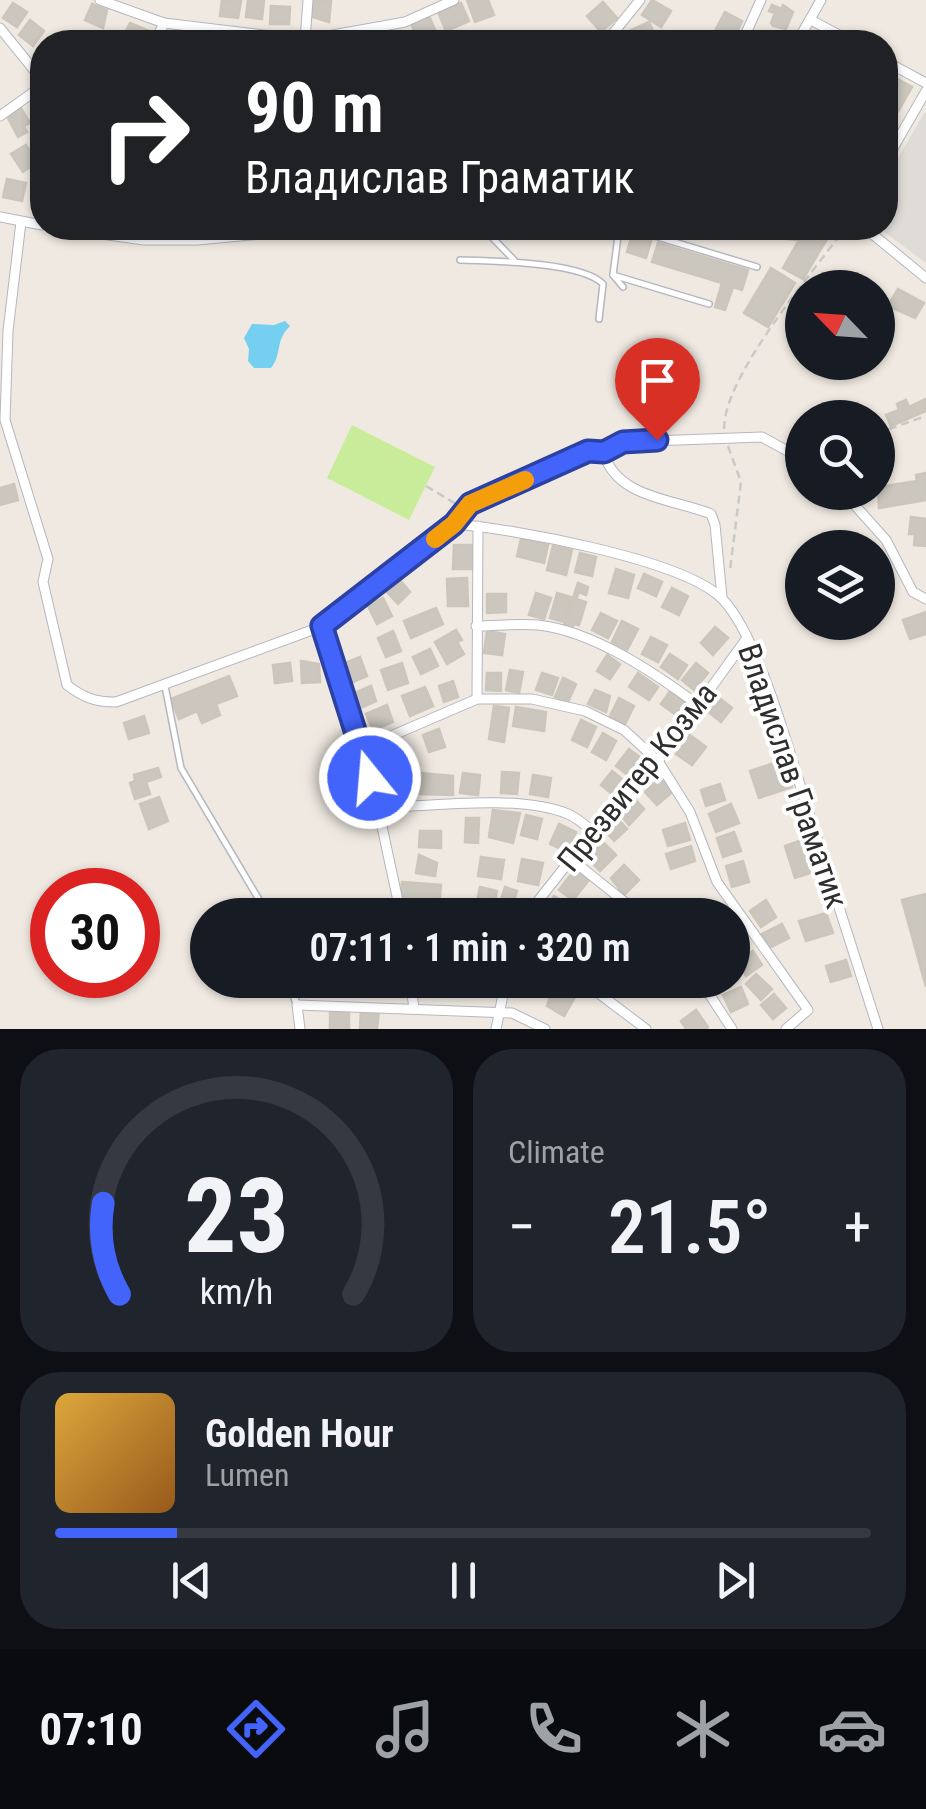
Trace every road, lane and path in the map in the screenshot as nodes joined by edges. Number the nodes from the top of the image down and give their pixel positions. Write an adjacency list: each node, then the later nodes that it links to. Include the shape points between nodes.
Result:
1 (100, 0): 8 (street)
2 (308, 0): 12 (street)
3 (454, 0): 13 (street, via 405,22)
4 (640, 0): 14 (street)
5 (761, 0): 15 (street)
6 (821, 0): 7 (street)
7 (811, 20): 16 (street); 17 (street)
8 (164, 24): 10 (street); 11 (street)
9 (0, 28): 18 (street)
10 (161, 30)
11 (217, 30)
12 (306, 30)
13 (361, 30)
14 (616, 30)
15 (747, 30)
16 (805, 30)
17 (830, 30)
18 (30, 67)
19 (898, 67): 20 (street)
20 (926, 83)
21 (926, 91): 24 (street)
22 (30, 92): 23 (street)
23 (0, 116)
24 (898, 139)
25 (0, 217): 26 (street)
26 (22, 222): 27 (street); 43 (street)
27 (30, 223)
28 (144, 240): 29 (street)
29 (180, 240)
30 (495, 240): 36 (lane)
31 (617, 240): 38 (lane)
32 (668, 240): 37 (lane)
33 (836, 240): 47 (path, via 746,366 724,412)
34 (880, 240): 39 (street)
35 (460, 260): 36 (lane)
36 (516, 262): 42 (lane, via 594,274 603,284)
37 (757, 267)
38 (613, 275): 40 (lane); 41 (lane)
39 (926, 278)
40 (623, 287)
41 (709, 304)
42 (599, 319)
43 (4, 330): 45 (street)
44 (926, 416): 46 (path)
45 (2, 421): 61 (street, via 48,559 43,582 68,685 97,702)
46 (895, 428)
47 (724, 436): 48 (street, via 762,437); 49 (street, via 623,442); 55 (path, via 741,482)
48 (785, 450)
49 (604, 452): 51 (street, via 588,451); 56 (street, via 608,467 635,489 711,514)
50 (426, 486): 51 (path)
51 (466, 509): 53 (street)
52 (859, 510): 57 (street, via 886,540 913,592)
53 (454, 524): 54 (street); 58 (street)
54 (478, 526): 56 (street, via 641,561); 59 (street)
55 (730, 572)
56 (722, 597): 60 (street, Владислав Граматик)
57 (926, 599)
58 (322, 626): 61 (street); 64 (street)
59 (476, 626): 62 (street); 63 (street, via 540,626 583,638 633,661)
60 (746, 638): 63 (street, Презвитер Козма); 87 (street, Владислав Граматик, via 776,709)
61 (165, 686): 69 (lane, via 180,768)
62 (477, 699): 64 (street); 65 (street, via 532,699 585,711 624,730)
63 (698, 705): 65 (street, Презвитер Козма)
64 (361, 749): 66 (street)
65 (658, 761): 67 (street, Презвитер Козма); 86 (street, via 690,812 717,882 808,1010)
66 (378, 808): 67 (street, via 517,804 573,816); 70 (street)
67 (594, 833): 68 (street, Презвитер Козма)
68 (570, 858): 71 (street, Презвитер Козма); 72 (street)
69 (258, 898)
70 (397, 898)
71 (540, 898)
72 (620, 898)
73 (294, 998): 78 (street)
74 (413, 998): 79 (street)
75 (503, 998): 80 (street)
76 (604, 998): 81 (street)
77 (712, 998): 85 (street)
78 (297, 1005): 79 (street); 82 (street)
79 (414, 1008): 80 (street)
80 (501, 1012): 83 (street); 84 (street)
81 (638, 1026)
82 (300, 1029)
83 (496, 1029)
84 (545, 1029)
85 (732, 1029)
86 (786, 1029)
87 (878, 1029)

